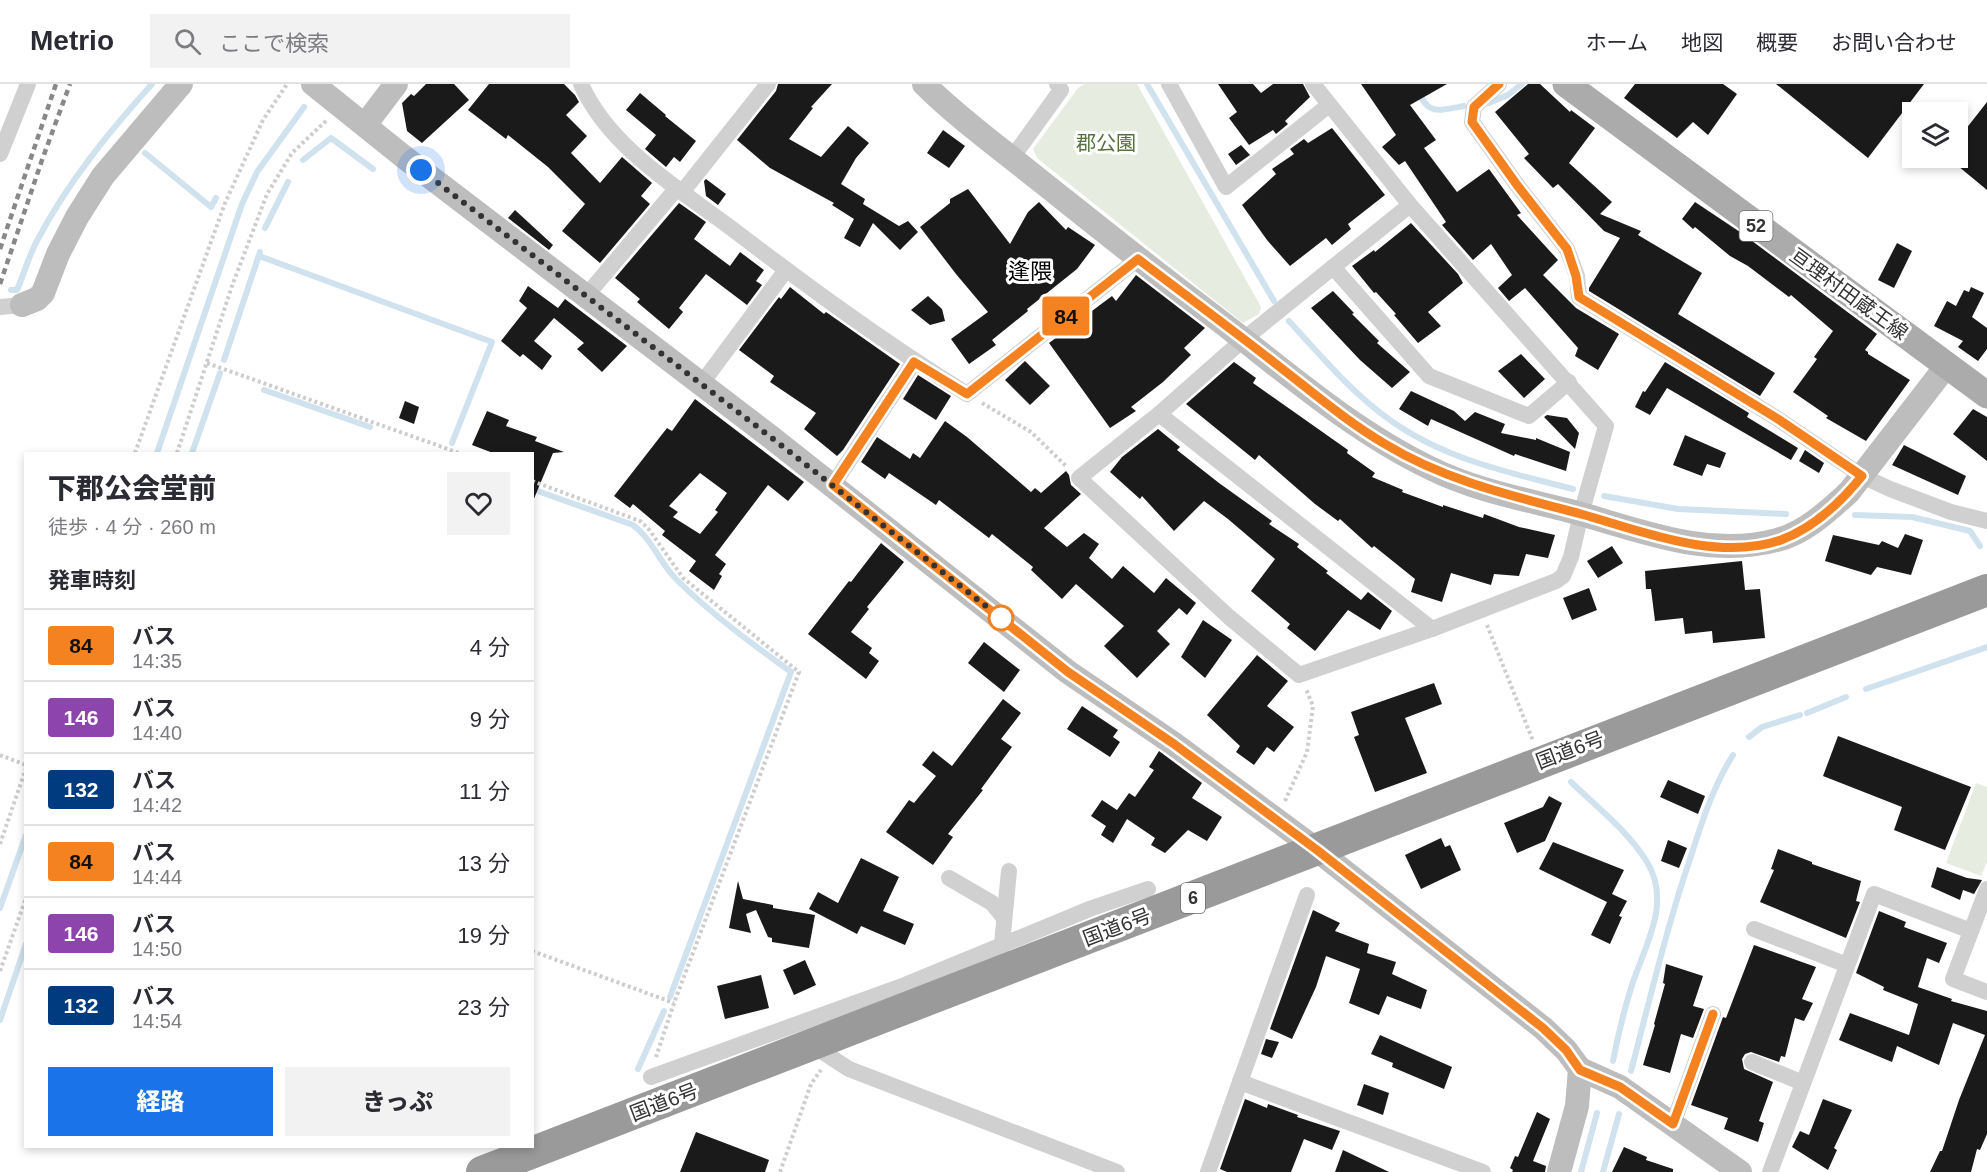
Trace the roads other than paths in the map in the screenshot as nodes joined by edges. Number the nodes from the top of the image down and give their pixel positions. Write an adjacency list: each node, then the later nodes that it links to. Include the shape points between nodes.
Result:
1 (28, 84): 15 (street)
2 (182, 84): 23 (street, via 103,176 58,254 43,293 37,299)
3 (313, 84): 14 (street, via 331,113)
4 (396, 84): 14 (street)
5 (581, 84): 17 (street, via 604,124)
6 (768, 84): 17 (street)
7 (924, 84): 16 (street)
8 (1057, 84): 16 (street, via 1061,90)
9 (1168, 84): 13 (street, via 1226,187)
10 (1313, 84): 13 (street)
11 (1499, 84): 31 (street, via 1474,107 1472,122 1567,249 1579,297 1778,419)
12 (1566, 84): 26 (main road, 亘理村田蔵王線 / 52)
13 (1329, 105): 18 (street)
14 (365, 125): 22 (street)
15 (0, 153)
16 (1012, 158): 19 (street)
17 (680, 189): 21 (street); 22 (street)
18 (1410, 205): 20 (street); 27 (street)
19 (1138, 259): 24 (street); 25 (street, via 967,394)
20 (1333, 267): 24 (street); 27 (street, via 1429,376 1529,416)
21 (786, 270): 25 (street); 28 (street)
22 (586, 296): 28 (street)
23 (11, 306)
24 (1244, 339): 30 (street); 33 (street, via 1357,425 1432,469 1488,490)
25 (914, 362): 32 (street)
26 (1947, 365): 29 (main road, 亘理村田蔵王線 / 52); 31 (street)
27 (1569, 382): 33 (street, via 1606,426)
28 (702, 383): 32 (street)
29 (1987, 395)
30 (1159, 414): 36 (street); 36 (street, via 1078,477 1221,610 1299,675)
31 (1862, 476): 33 (street, via 1809,525 1781,540 1755,545 1689,544); 34 (street, via 1951,512)
32 (833, 485): 37 (street, via 1068,672 1174,744)
33 (1581, 514): 36 (street, via 1563,576)
34 (1987, 521)
35 (1987, 590): 37 (highway, 国道6号 / 6)
36 (1432, 629)
37 (1317, 850): 46 (highway, 国道6号 / 6); 52 (street, via 1543,1028)
38 (1009, 871): 43 (street)
39 (949, 878): 43 (street, via 992,903)
40 (1148, 889): 46 (street)
41 (1987, 889): 45 (street)
42 (1307, 896): 54 (street)
43 (1004, 918): 46 (street)
44 (1754, 929): 47 (street)
45 (1971, 932): 47 (street, via 1874,894); 48 (street, via 1953,979)
46 (1001, 958): 50 (highway, 国道6号 / 6); 53 (street, via 905,985)
47 (1847, 965): 55 (street)
48 (1987, 992)
49 (1713, 1014): 56 (street)
50 (821, 1051): 57 (highway, 国道6号 / 6); 58 (street, via 849,1069)
51 (1752, 1062): 55 (street)
52 (1580, 1070): 56 (street, via 1620,1087); 61 (street, via 1577,1106)
53 (651, 1077)
54 (1240, 1082): 59 (street); 60 (street)
55 (1803, 1083): 63 (street)
56 (1673, 1124): 62 (street)
57 (482, 1172)
58 (1117, 1172)
59 (1208, 1172)
60 (1483, 1172)
61 (1559, 1172)
62 (1740, 1172)
63 (1770, 1172)

